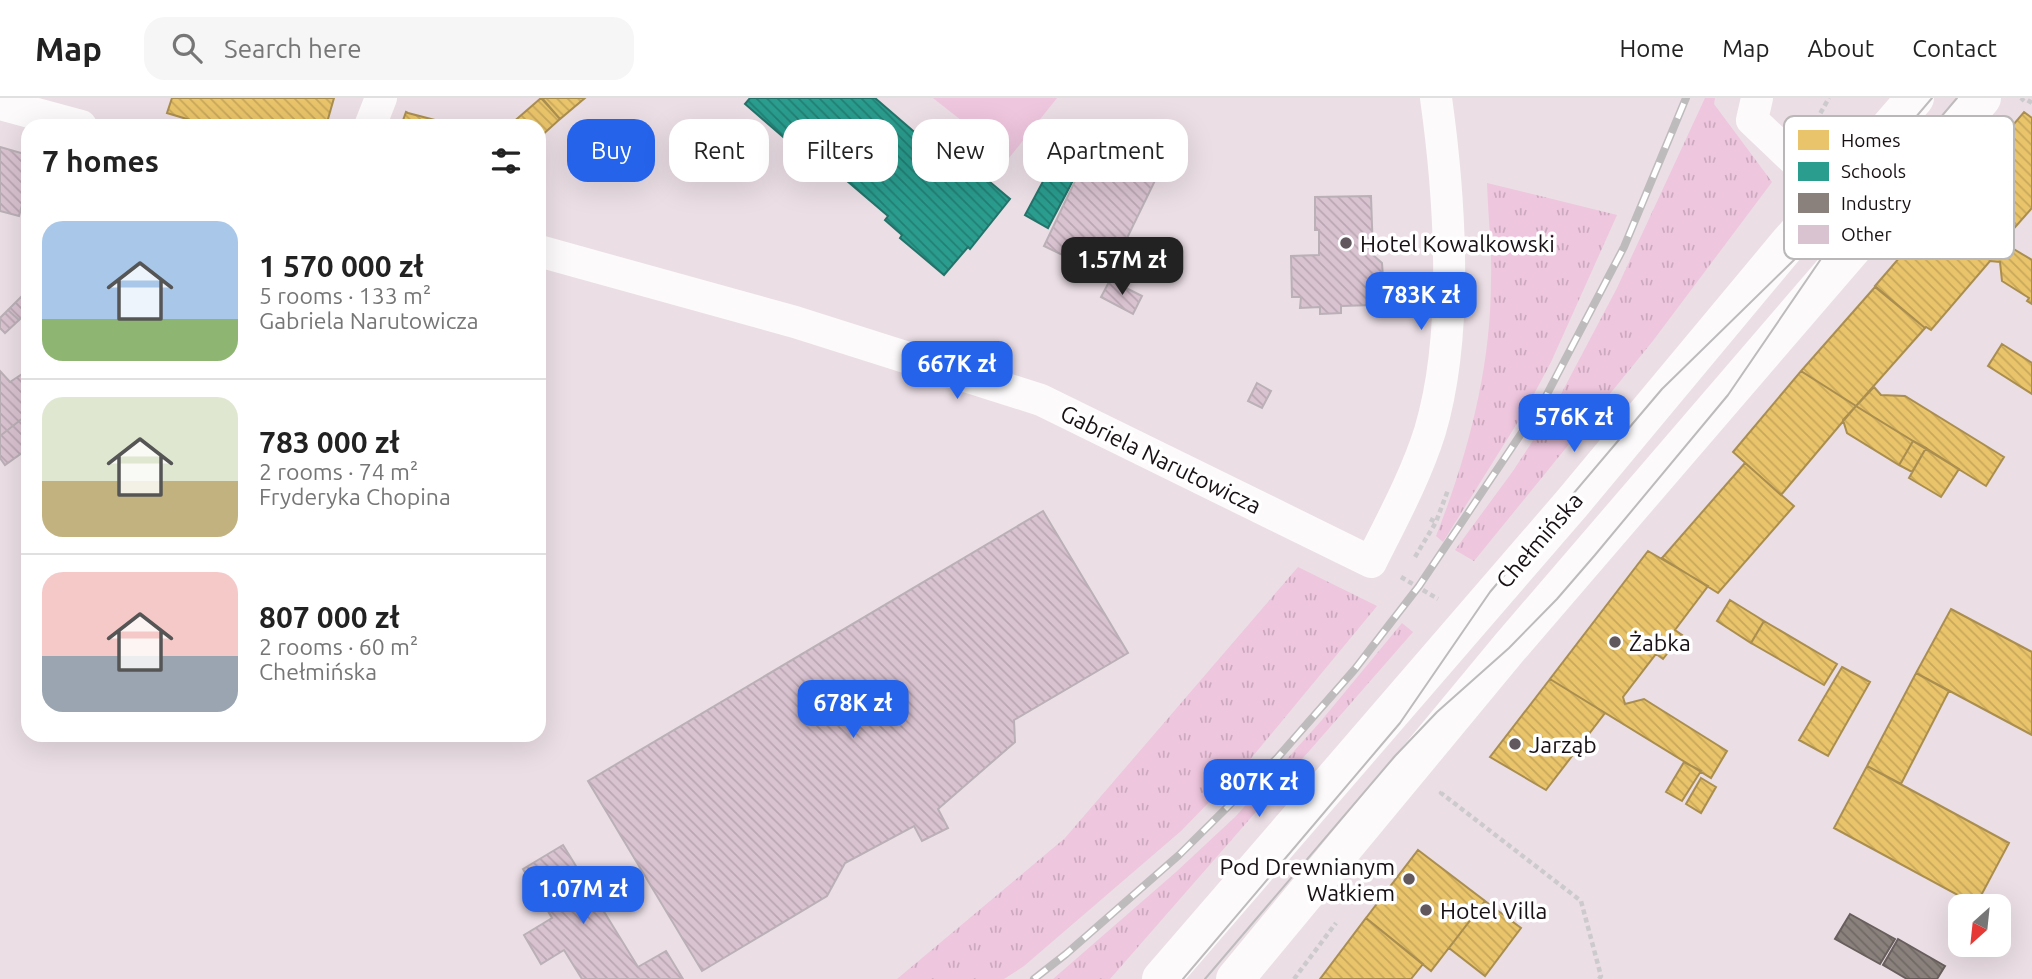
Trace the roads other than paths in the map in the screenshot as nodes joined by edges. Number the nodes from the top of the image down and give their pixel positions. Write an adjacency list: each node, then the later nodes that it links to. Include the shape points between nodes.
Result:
1 (381, 98): 10 (street)
2 (1436, 98): 13 (street, Gabriela Narutowicza, via 1448,231 1447,334 1439,391 1424,444 1370,562 1041,400 795,321)
3 (1758, 98): 11 (street, via 1752,120)
4 (1915, 98): 7 (main road, Chełmińska)
5 (1982, 98): 8 (main road, Chełmińska)
6 (0, 104): 9 (street)
7 (1899, 116)
8 (1967, 116)
9 (55, 119)
10 (373, 119)
11 (1784, 150)
12 (1784, 251): 15 (main road, Chełmińska)
13 (546, 253)
14 (1844, 259): 16 (main road, Chełmińska, via 1509,648)
15 (1161, 979)
16 (1235, 979)

